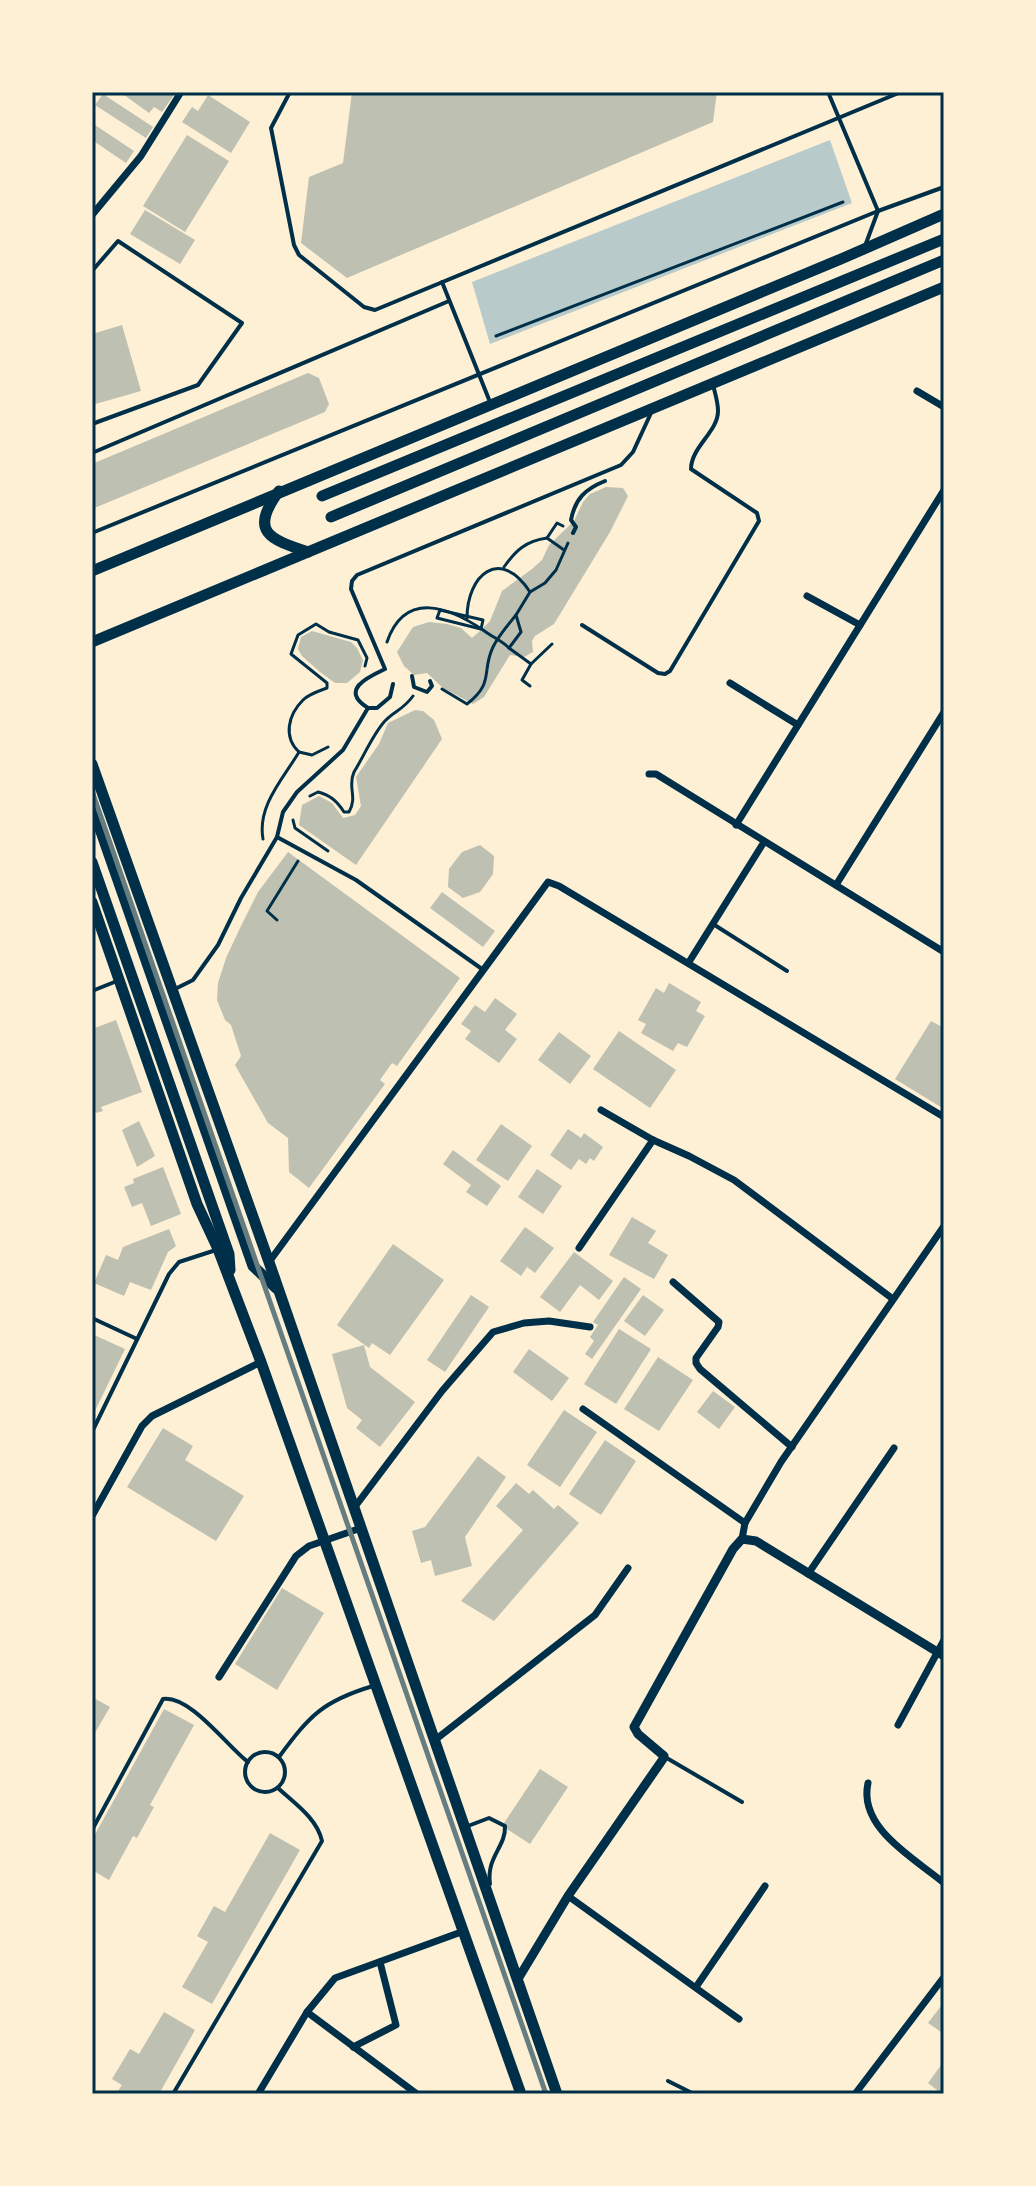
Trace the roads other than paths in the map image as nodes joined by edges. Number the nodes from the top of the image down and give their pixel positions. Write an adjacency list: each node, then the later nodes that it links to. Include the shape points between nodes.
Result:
1 (181, 92): 9 (street, via 141,156)
2 (290, 92): 14 (lane, via 271,128 299,255 364,307 375,310)
3 (828, 92): 5 (lane)
4 (901, 92): 5 (lane)
5 (839, 118): 7 (lane); 14 (lane)
6 (944, 187): 7 (lane)
7 (878, 211): 11 (lane); 17 (lane)
8 (944, 214): 11 (main road)
9 (92, 215)
10 (944, 239): 28 (main road)
11 (864, 249): 20 (main road)
12 (944, 260): 29 (main road)
13 (92, 271): 23 (lane, via 118,241 242,323 198,385)
14 (442, 282): 16 (lane)
15 (944, 287): 18 (main road)
16 (449, 301): 17 (lane); 24 (lane)
17 (479, 374): 20 (lane); 30 (lane)
18 (713, 382): 21 (main road); 35 (lane, via 716,420 691,469 757,513 759,521 665,674)
19 (917, 391): 22 (street)
20 (490, 403): 27 (main road)
21 (654, 407): 32 (main road); 42 (lane, via 633,452 621,465 357,575 351,589 385,669 358,685 357,697)
22 (944, 407)
23 (92, 424)
24 (92, 453)
25 (605, 481): 31 (lane, via 585,490 574,505)
26 (944, 490): 36 (street)
27 (279, 491): 32 (main road, via 265,513 265,527 274,539); 33 (main road)
28 (322, 496)
29 (331, 517)
30 (92, 533)
31 (573, 533)
32 (308, 552): 37 (main road)
33 (92, 571)
34 (807, 596): 36 (street)
35 (582, 625)
36 (860, 625): 44 (street)
37 (92, 642)
38 (412, 676): 39 (lane, via 417,690 427,692)
39 (430, 681)
40 (730, 683): 44 (street)
41 (393, 684): 42 (lane, via 384,704)
42 (368, 708): 50 (lane, via 343,750 297,792 283,812)
43 (944, 712): 53 (street)
44 (798, 725): 49 (street)
45 (92, 764): 48 (main road)
46 (649, 774): 49 (street)
47 (92, 804): 48 (main road); 72 (main road, via 253,1266)
48 (105, 805): 62 (main road)
49 (736, 825): 51 (street)
50 (277, 837): 58 (lane, via 356,880); 62 (lane, via 218,945 193,980)
51 (764, 842): 53 (street); 55 (street)
52 (92, 862): 70 (main road, via 229,1254)
53 (836, 885): 56 (street)
54 (92, 902): 60 (main road)
55 (713, 924): 57 (street); 59 (lane)
56 (944, 952)
57 (689, 962): 58 (street, via 548,882); 64 (street)
58 (482, 969): 69 (street)
59 (787, 971)
60 (119, 980): 61 (lane); 68 (main road, via 197,1204)
61 (92, 991)
62 (171, 991): 69 (main road)
63 (601, 1110): 65 (street)
64 (944, 1117)
65 (653, 1140): 67 (street); 73 (street, via 734,1180)
66 (944, 1226): 73 (street)
67 (579, 1248)
68 (218, 1249): 70 (main road); 76 (lane, via 179,1262)
69 (269, 1262): 72 (main road)
70 (230, 1282): 77 (main road)
71 (673, 1282): 80 (street, via 719,1322 696,1363)
72 (278, 1290): 82 (main road)
73 (893, 1299): 80 (street)
74 (92, 1318): 76 (lane)
75 (590, 1327): 82 (street, via 549,1321 493,1332)
76 (137, 1339): 79 (lane)
77 (261, 1362): 83 (street, via 152,1416); 87 (main road)
78 (583, 1409): 84 (street)
79 (92, 1432)
80 (792, 1447): 84 (street)
81 (894, 1448): 89 (street)
82 (354, 1508): 85 (main road)
83 (92, 1516)
84 (745, 1523): 86 (street)
85 (361, 1528): 87 (street); 95 (main road)
86 (742, 1539): 89 (street, via 756,1541); 96 (street, via 634,1727)
87 (325, 1541): 92 (street, via 296,1556); 93 (main road)
88 (628, 1568): 95 (street, via 595,1615)
89 (808, 1574): 91 (street)
90 (944, 1640): 91 (street)
91 (940, 1655): 94 (street)
92 (219, 1677)
93 (375, 1685): 97 (lane, via 339,1696 320,1710); 108 (main road)
94 (898, 1725)
95 (435, 1740): 102 (main road)
96 (664, 1756): 101 (lane); 106 (street)
97 (279, 1757): 98 (lane, via 264,1751); 100 (lane, via 286,1771)
98 (248, 1762): 100 (lane, via 244,1773 251,1788 267,1793); 103 (lane, via 184,1703 163,1699)
99 (868, 1783): 104 (street, via 866,1805 882,1832)
100 (278, 1788): 117 (lane, via 312,1819 322,1841)
101 (742, 1802)
102 (466, 1827): 107 (main road); 107 (lane, via 489,1818 505,1826 488,1875)
103 (92, 1830)
104 (944, 1883)
105 (765, 1886): 112 (street)
106 (568, 1896): 111 (street); 112 (street)
107 (496, 1913): 111 (main road)
108 (464, 1931): 109 (street); 120 (main road)
109 (380, 1962): 113 (street, via 335,1978); 115 (street, via 396,2025)
110 (944, 1977): 123 (street)
111 (518, 1979): 121 (main road)
112 (696, 1987): 114 (street)
113 (307, 2012): 115 (street); 118 (street)
114 (739, 2019)
115 (353, 2047): 119 (street)
116 (668, 2081): 122 (lane)
117 (173, 2094)
118 (258, 2094)
119 (417, 2094)
120 (521, 2094)
121 (557, 2094)
122 (694, 2094)
123 (855, 2094)

